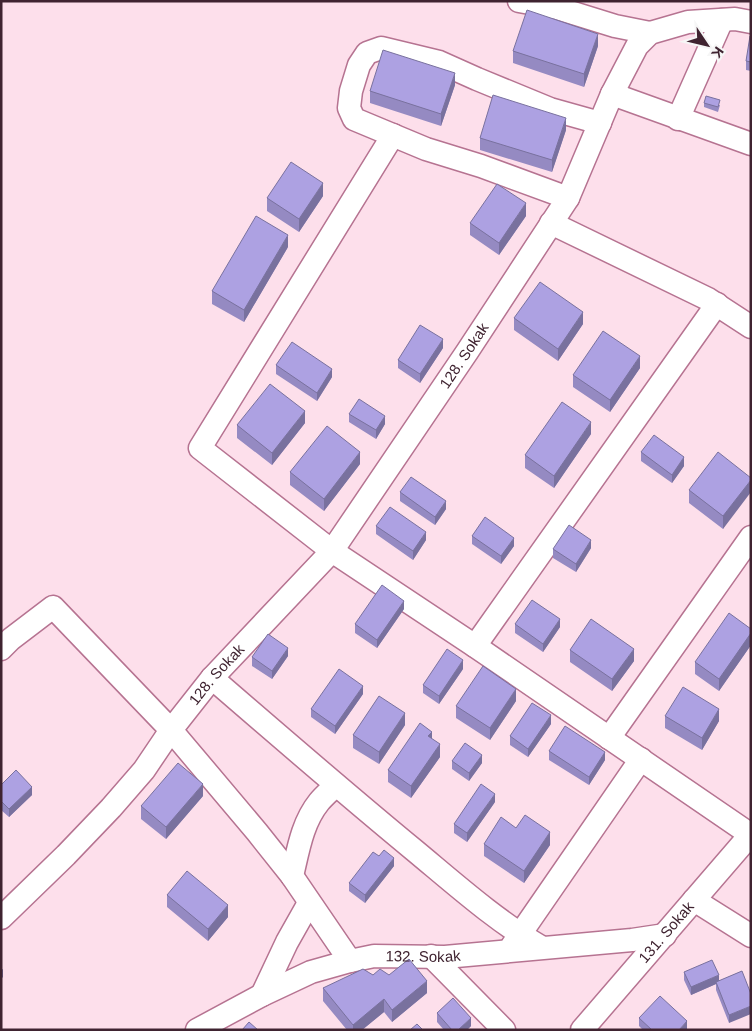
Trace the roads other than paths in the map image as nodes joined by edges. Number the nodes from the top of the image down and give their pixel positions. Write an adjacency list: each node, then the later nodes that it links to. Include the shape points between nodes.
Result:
1 (520, 1): 3 (street)
2 (738, 16): 3 (street, via 688,22); 5 (street)
3 (650, 33): 4 (street, 128. Sokak, via 637,46)
4 (612, 94): 5 (street); 6 (street, 128. Sokak)
5 (678, 119): 8 (street)
6 (600, 123): 7 (street, via 550,109 439,62 381,48 367,53 359,65 348,108 354,119); 9 (street, 128. Sokak)
7 (393, 135): 9 (street); 14 (street, via 200,448)
8 (751, 144)
9 (568, 198): 10 (street, 128. Sokak)
10 (551, 223): 11 (street); 14 (street, 128. Sokak)
11 (717, 304): 12 (street); 15 (street)
12 (751, 327)
13 (751, 538): 19 (street)
14 (332, 551): 15 (street); 17 (street, 128. Sokak)
15 (475, 646): 19 (street)
16 (1, 649): 18 (street, via 53,607)
17 (212, 678): 18 (street, 128. Sokak); 21 (street)
18 (171, 730): 23 (street); 26 (street, 128. Sokak, via 144,770 110,808)
19 (609, 738): 20 (street)
20 (641, 759): 22 (street); 29 (street)
21 (336, 785): 23 (street, via 310,816); 29 (street, via 448,878)
22 (751, 835): 24 (street, 131. Sokak)
23 (292, 876): 25 (street)
24 (694, 900): 27 (street, 131. Sokak); 28 (street)
25 (309, 902): 31 (street); 32 (street)
26 (1, 918)
27 (665, 935): 29 (street, via 541,947); 33 (street, 131. Sokak)
28 (751, 936)
29 (514, 943): 30 (street, 132. Sokak)
30 (431, 956): 31 (street, 132. Sokak, via 374,956); 35 (street)
31 (350, 961): 32 (street, 132. Sokak, via 311,972)
32 (262, 995): 34 (street, 132. Sokak)
33 (594, 1026)
34 (197, 1030)
35 (503, 1030)

